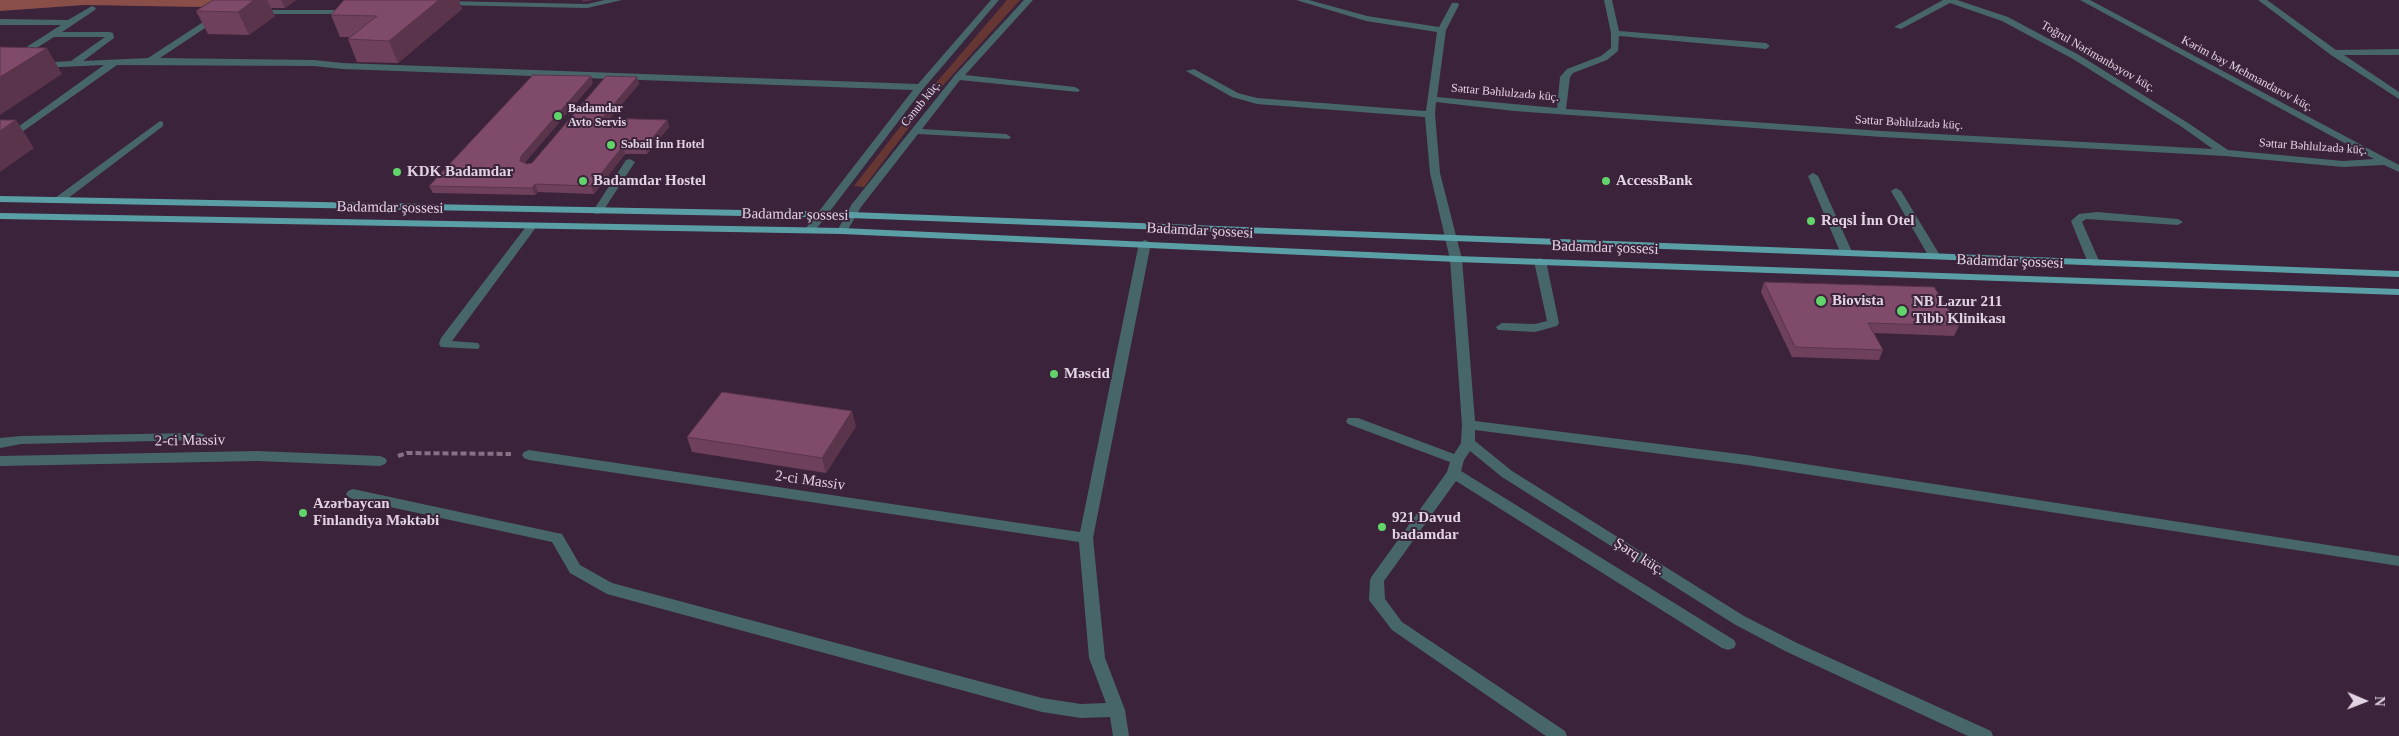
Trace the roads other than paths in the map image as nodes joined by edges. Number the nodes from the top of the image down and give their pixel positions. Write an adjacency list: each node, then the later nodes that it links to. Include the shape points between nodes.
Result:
1 (618, 0): 10 (street, via 598,6)
2 (995, 0): 31 (street, Cənub küç.)
3 (1029, 0): 30 (street, Cənub küç.)
4 (1300, 0): 19 (street, via 1366,18)
5 (1608, 0): 20 (street)
6 (1949, 0): 18 (street); 41 (street, Toğrul Nərimanbəyov küç., via 2005,19 2076,56)
7 (2084, 0): 43 (street, Kərim bəy Mehmandarov küç.)
8 (2262, 0): 24 (street)
9 (435, 2): 10 (street)
10 (560, 3)
11 (1455, 5): 19 (street)
12 (92, 8): 17 (street)
13 (245, 12): 14 (street)
14 (356, 12)
15 (229, 13): 25 (street, via 211,18)
16 (0, 22): 17 (street)
17 (68, 22): 21 (street)
18 (1898, 27)
19 (1442, 30): 34 (street)
20 (1615, 33): 22 (street); 35 (street, via 1615,49 1604,58 1570,71 1565,77)
21 (51, 34): 27 (street, via 110,35); 28 (street)
22 (1766, 46)
23 (2399, 52): 24 (street)
24 (2334, 53): 33 (street)
25 (150, 61): 26 (street); 31 (street, via 314,63 604,79)
26 (115, 62): 27 (street); 39 (street)
27 (73, 64): 28 (street)
28 (2, 67)
29 (1191, 71): 36 (street, via 1235,95 1257,101)
30 (958, 77): 32 (street); 38 (street, Cənub küç.)
31 (920, 87): 50 (street, Cənub küç.)
32 (1075, 90)
33 (2399, 96)
34 (1432, 99): 35 (street, Səttar Bəhlulzadə küç.); 36 (street)
35 (1561, 111): 41 (street, Səttar Bəhlulzadə küç., via 1882,134)
36 (1430, 114): 57 (street, via 1435,173)
37 (160, 124): 48 (street)
38 (915, 131): 40 (street); 52 (street, Cənub küç.)
39 (9, 137)
40 (1006, 137)
41 (2225, 153): 43 (street, Səttar Bəhlulzadə küç., via 2343,164)
42 (630, 162): 49 (street)
43 (2384, 162): 44 (street, Kərim bəy Mehmandarov küç.)
44 (2399, 169)
45 (1813, 176): 59 (street)
46 (1896, 191): 60 (street)
47 (0, 199): 48 (main road, Badamdar şossesi)
48 (59, 200): 49 (main road, Badamdar şossesi)
49 (598, 210): 50 (main road, Badamdar şossesi)
50 (820, 215): 52 (main road, Badamdar şossesi); 55 (street, Cənub küç.)
51 (0, 216): 54 (main road, Badamdar şossesi)
52 (850, 216): 56 (street, Cənub küç.); 57 (main road, Badamdar şossesi)
53 (2178, 222): 63 (street, via 2083,216 2076,221)
54 (532, 226): 55 (main road, Badamdar şossesi); 69 (street, via 445,341 445,344)
55 (810, 230): 56 (main road, Badamdar şossesi)
56 (842, 231): 58 (main road, Badamdar şossesi)
57 (1453, 239): 59 (main road, Badamdar şossesi); 61 (street)
58 (1144, 243): 61 (main road, Badamdar şossesi); 80 (street)
59 (1847, 254): 60 (main road, Badamdar şossesi)
60 (1935, 257): 63 (main road, Badamdar şossesi)
61 (1456, 259): 62 (main road, Badamdar şossesi); 71 (street)
62 (1540, 261): 66 (main road, Badamdar şossesi); 68 (street, via 1553,323 1535,328)
63 (2094, 263): 64 (main road, Badamdar şossesi)
64 (2172, 266): 65 (main road, Badamdar şossesi); 66 (main road)
65 (2399, 274)
66 (2187, 284): 67 (main road, Badamdar şossesi)
67 (2399, 292)
68 (1502, 327)
69 (474, 346)
70 (1353, 421): 78 (street)
71 (1469, 425): 74 (street); 81 (street, via 1747,460)
72 (198, 437): 73 (street)
73 (0, 443)
74 (1468, 443): 78 (street); 86 (street, Şərq küç., via 1507,474 1739,620)
75 (529, 455): 80 (street, 2-ci Massiv)
76 (380, 461): 77 (street, 2-ci Massiv, via 257,456)
77 (0, 462)
78 (1456, 466): 82 (street); 85 (street, via 1377,580 1377,600 1397,626)
79 (353, 494): 83 (street, via 557,538 575,569 607,588 1042,705 1081,711)
80 (1086, 538): 83 (street, via 1097,658)
81 (2399, 561)
82 (1728, 644)
83 (1117, 710): 84 (street)
84 (1121, 736)
85 (1559, 736)
86 (1986, 736)

